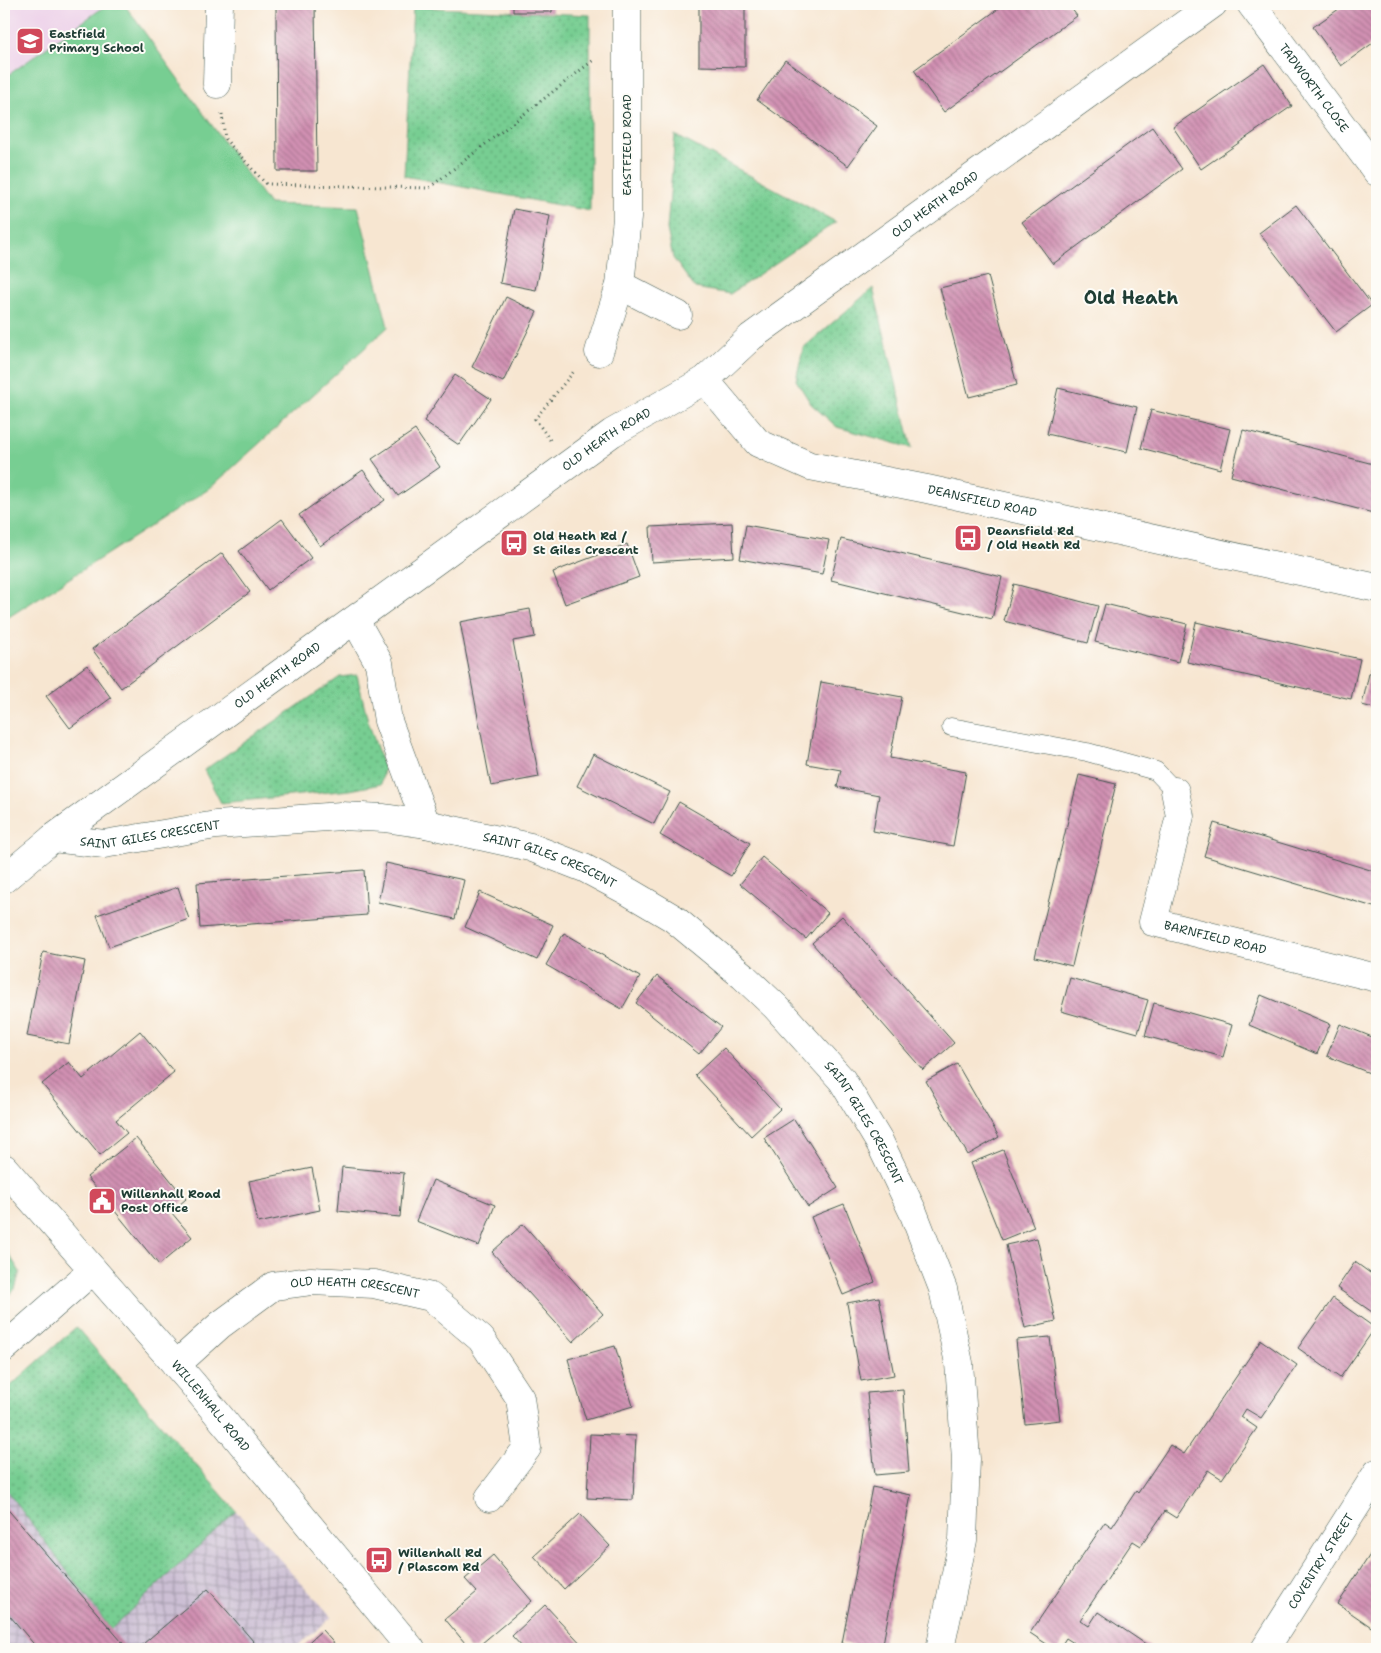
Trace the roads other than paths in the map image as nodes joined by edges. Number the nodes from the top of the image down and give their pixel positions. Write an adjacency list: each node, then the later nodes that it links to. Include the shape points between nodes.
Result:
1 (219, 4): 5 (main road)
2 (627, 4): 7 (main road, EASTFIELD ROAD, via 627,218)
3 (1213, 4): 10 (main road, OLD HEATH ROAD, via 751,337)
4 (1251, 4): 6 (main road, TADWORTH CLOSE)
5 (217, 84)
6 (1377, 172)
7 (620, 285): 8 (main road); 9 (main road, EASTFIELD ROAD)
8 (678, 315)
9 (599, 352)
10 (706, 380): 11 (main road, DEANSFIELD ROAD, via 758,442 810,466); 12 (main road, OLD HEATH ROAD, via 612,433)
11 (1377, 588)
12 (355, 620): 15 (main road, via 379,663 388,720); 16 (main road, OLD HEATH ROAD)
13 (951, 727): 14 (lane, via 1087,752 1156,771)
14 (1175, 791): 18 (main road, BARNFIELD ROAD, via 1180,816 1153,922)
15 (426, 824): 16 (main road, SAINT GILES CRESCENT, via 341,816 216,825 104,844); 26 (main road, SAINT GILES CRESCENT, via 530,847 584,868 673,918 776,1007 842,1080 880,1143 913,1212 943,1289 959,1363 966,1459 963,1540)
16 (53, 838): 17 (main road, OLD HEATH ROAD)
17 (4, 878)
18 (1377, 978)
19 (4, 1168): 20 (main road, WILLENHALL ROAD)
20 (93, 1270): 21 (main road); 22 (main road, WILLENHALL ROAD)
21 (4, 1348)
22 (176, 1365): 24 (main road, OLD HEATH CRESCENT, via 220,1325 273,1286 312,1281 374,1284 430,1297 481,1339 520,1398 527,1448); 25 (main road, WILLENHALL ROAD)
23 (1377, 1473): 27 (main road, COVENTRY STREET)
24 (490, 1498)
25 (411, 1649)
26 (940, 1649)
27 (1265, 1649)

